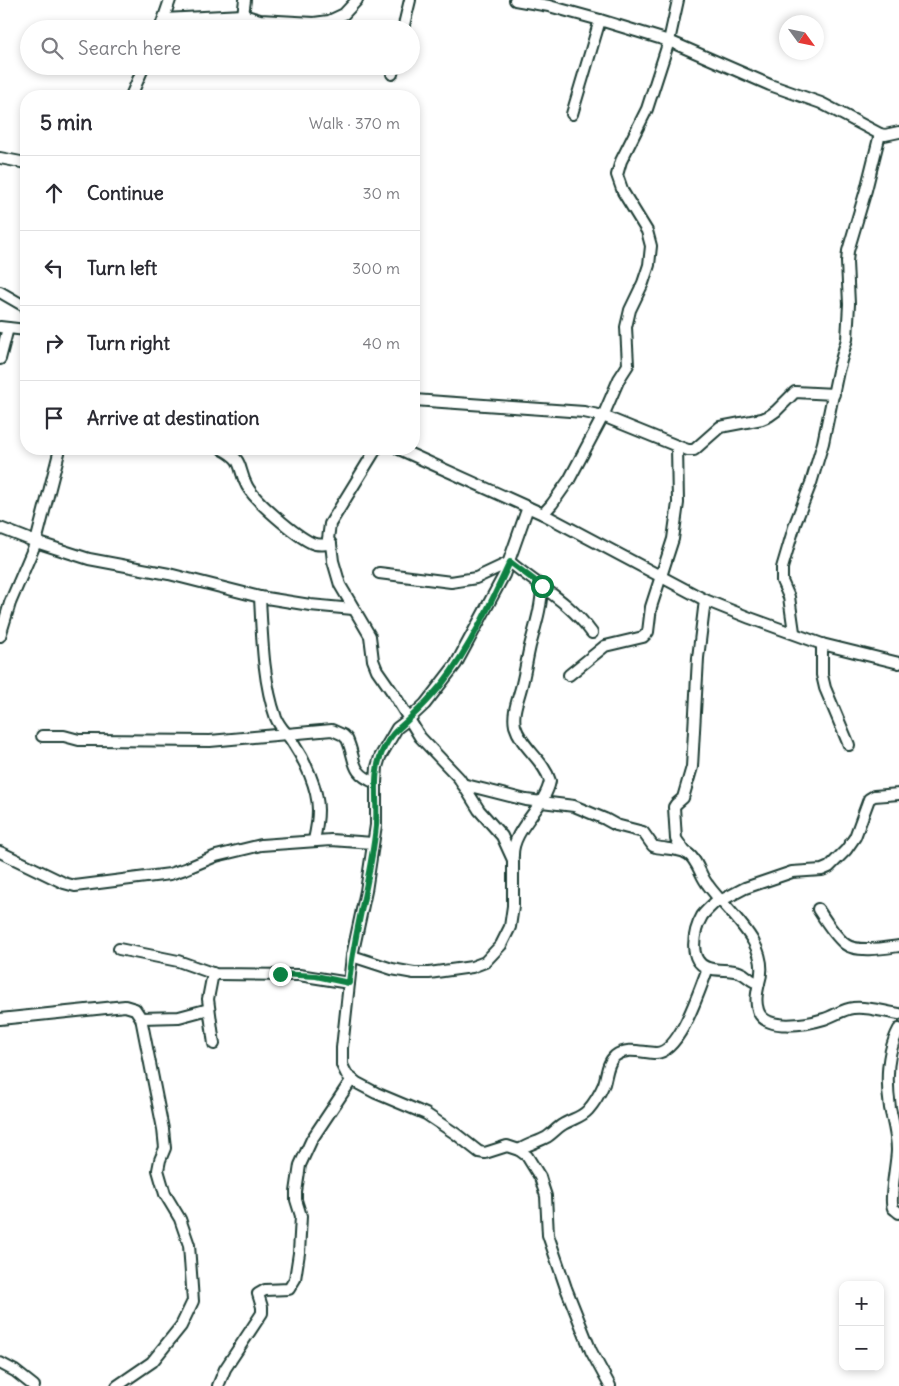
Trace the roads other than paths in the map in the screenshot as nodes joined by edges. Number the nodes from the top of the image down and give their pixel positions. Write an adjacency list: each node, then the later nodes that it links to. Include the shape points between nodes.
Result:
1 (170, 0): 8 (street)
2 (246, 0): 7 (street)
3 (357, 0): 11 (street, via 344,14)
4 (410, 0): 12 (street)
5 (515, 0): 13 (street)
6 (678, 0): 14 (street)
7 (243, 15): 9 (street); 10 (street)
8 (163, 20)
9 (198, 20)
10 (268, 20)
11 (327, 20)
12 (405, 20)
13 (600, 20): 14 (street); 17 (street)
14 (669, 42): 19 (street, via 821,103); 29 (street, via 647,109 617,172 622,192 647,231 651,246 649,265 626,327 628,365)
15 (140, 75): 16 (street)
16 (134, 90)
17 (572, 114)
18 (899, 132): 19 (street)
19 (880, 134): 27 (street, via 848,251 847,339)
20 (0, 158): 21 (street)
21 (20, 162)
22 (0, 292): 23 (street)
23 (20, 303)
24 (4, 328): 25 (street); 26 (street)
25 (20, 329)
26 (0, 359)
27 (834, 394): 30 (street, via 795,392 776,411 762,418 720,427 694,450); 47 (street, via 823,443 782,568)
28 (420, 401): 29 (street, via 567,410)
29 (603, 416): 30 (street); 36 (street, via 569,480)
30 (677, 446): 42 (street, via 678,503 671,549)
31 (58, 455): 38 (street)
32 (231, 455): 39 (street, via 237,459 247,486 257,499 312,543)
33 (372, 455): 39 (street, via 330,521 328,539)
34 (412, 455): 35 (street)
35 (528, 508): 36 (street); 40 (street)
36 (543, 514): 42 (street)
37 (0, 528): 38 (street)
38 (36, 542): 44 (street, via 89,559 169,574); 49 (street)
39 (331, 544): 46 (street, via 340,585)
40 (510, 562): 41 (street, via 476,578 451,582); 43 (street); 53 (street, via 456,664)
41 (379, 574)
42 (660, 577): 45 (street); 52 (street, via 650,607 646,635 605,646)
43 (542, 586): 48 (street, via 575,612); 60 (street, via 514,720 520,735 550,779)
44 (260, 597): 46 (street); 54 (street, via 267,677 276,717)
45 (705, 600): 47 (street); 64 (street, via 697,667 692,767 683,798 674,807 676,840)
46 (353, 609): 53 (street, via 370,636 377,670)
47 (794, 632): 50 (street)
48 (592, 633)
49 (0, 636)
50 (822, 644): 51 (street); 56 (street, via 825,688)
51 (899, 662)
52 (569, 675)
53 (409, 719): 57 (street, via 397,728 384,747); 58 (street, via 426,744)
54 (287, 734): 55 (street, via 210,741 79,740); 57 (street, via 328,730 339,733 347,740 359,773); 61 (street, via 301,757 316,794 318,809)
55 (42, 736)
56 (849, 745)
57 (376, 783): 62 (street)
58 (462, 784): 60 (street); 65 (street, via 502,836)
59 (899, 794): 66 (street, via 869,799 855,837 829,867 792,872)
60 (542, 802): 64 (street, via 589,811 616,825 643,832 656,848); 65 (street, via 518,838)
61 (314, 840): 62 (street); 63 (street, via 261,845 216,856 170,874 83,885 64,883)
62 (373, 843): 70 (street)
63 (0, 852)
64 (686, 853): 66 (street)
65 (513, 860): 70 (street, via 510,927 485,962 472,967 414,973)
66 (719, 900): 71 (street, via 703,915 695,936 696,956); 74 (street, via 740,921 750,938 761,966)
67 (818, 909): 68 (street, via 849,946 866,949)
68 (899, 946)
69 (119, 949): 72 (street, via 178,961)
70 (352, 956): 73 (street)
71 (708, 968): 74 (street, via 740,972 752,982); 82 (street, via 686,1020 668,1048 662,1052 630,1050 620,1053 609,1064 598,1098 589,1110)
72 (213, 973): 73 (street, via 299,975); 75 (street)
73 (349, 983): 81 (street, via 341,1058 344,1070)
74 (759, 983): 76 (street, via 758,1010 762,1018 776,1024 821,1020 853,1008)
75 (209, 1010): 77 (street, via 179,1017); 80 (street)
76 (899, 1014)
77 (141, 1018): 78 (street, via 134,1009 125,1006); 86 (street, via 163,1129 164,1148 158,1170 165,1194 190,1245 193,1301 181,1326 152,1362)
78 (0, 1019)
79 (899, 1029): 83 (street, via 888,1061 889,1094 897,1144 892,1203)
80 (214, 1044)
81 (352, 1080): 82 (street, via 426,1114 479,1152 507,1146); 87 (street, via 312,1139 300,1165 296,1200 301,1216 295,1279 289,1289 265,1290 258,1294 262,1313)
82 (519, 1150): 88 (street, via 540,1177 546,1196 548,1235 554,1254 588,1343)
83 (899, 1212)
84 (0, 1363): 85 (street)
85 (34, 1386)
86 (117, 1386)
87 (218, 1386)
88 (610, 1386)

